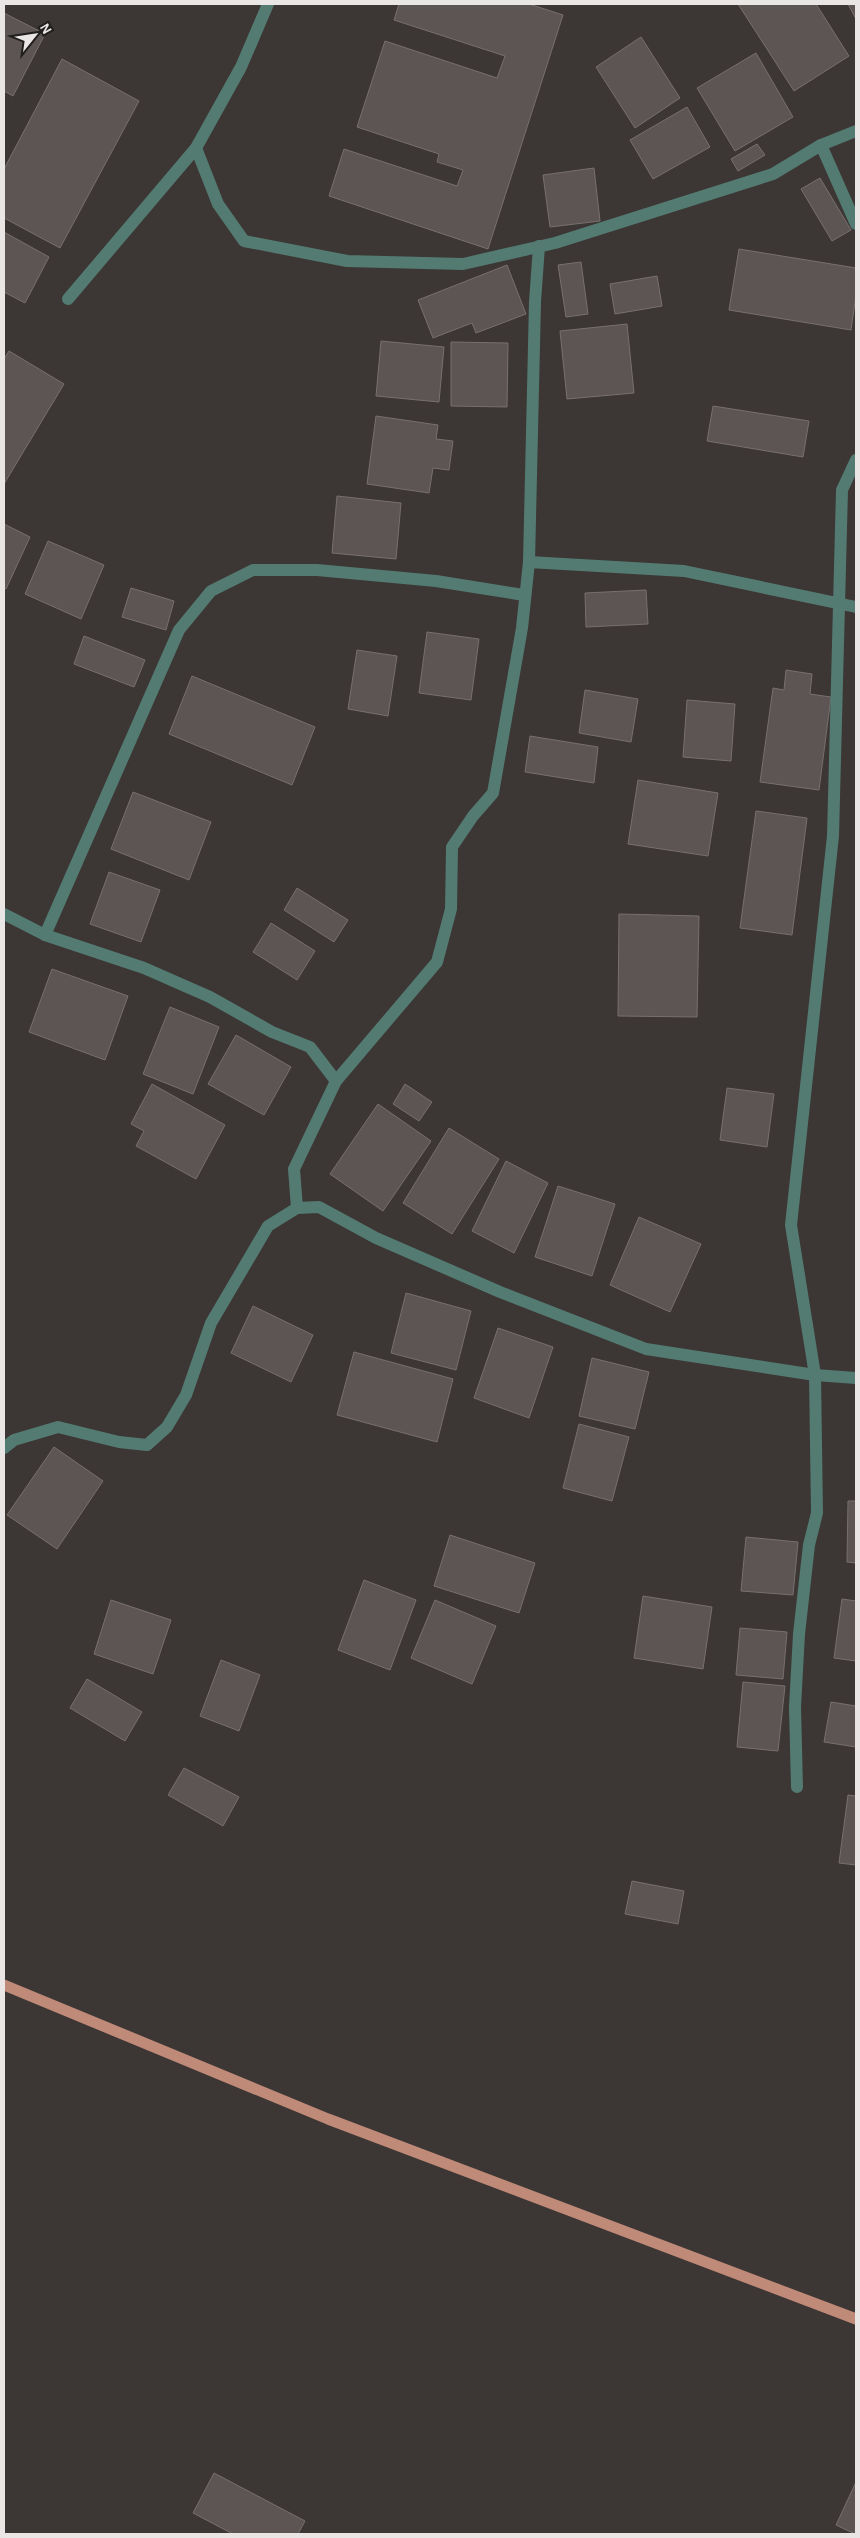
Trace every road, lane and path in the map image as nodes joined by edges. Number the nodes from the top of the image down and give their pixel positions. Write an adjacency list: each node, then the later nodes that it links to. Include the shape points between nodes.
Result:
1 (268, 4): 4 (street, via 241,67)
2 (856, 131): 3 (street)
3 (821, 145): 5 (street); 6 (street, via 773,174)
4 (196, 148): 6 (street, via 218,204 244,240 348,261 463,264); 7 (street)
5 (856, 224)
6 (539, 246): 9 (street)
7 (68, 299)
8 (856, 460): 11 (street, via 842,490)
9 (529, 562): 10 (street); 11 (street, via 684,571)
10 (524, 595): 14 (street, via 436,581 316,570 253,570 211,591 179,630); 15 (street, via 522,628 493,793 452,847 451,909 437,962)
11 (840, 603): 12 (street); 17 (street, via 833,836 791,1225)
12 (856, 607)
13 (4, 914): 14 (street)
14 (45, 936): 15 (street, via 144,968 210,998 272,1032 310,1047)
15 (336, 1081): 16 (street, via 294,1169)
16 (297, 1208): 17 (street, via 319,1207 376,1238 646,1349); 19 (street, via 268,1226 211,1323 186,1395 167,1427 147,1445 119,1442 58,1427 14,1440)
17 (815, 1375): 18 (street); 20 (street, via 817,1513 799,1634 795,1707)
18 (856, 1378)
19 (4, 1448)
20 (797, 1786)

